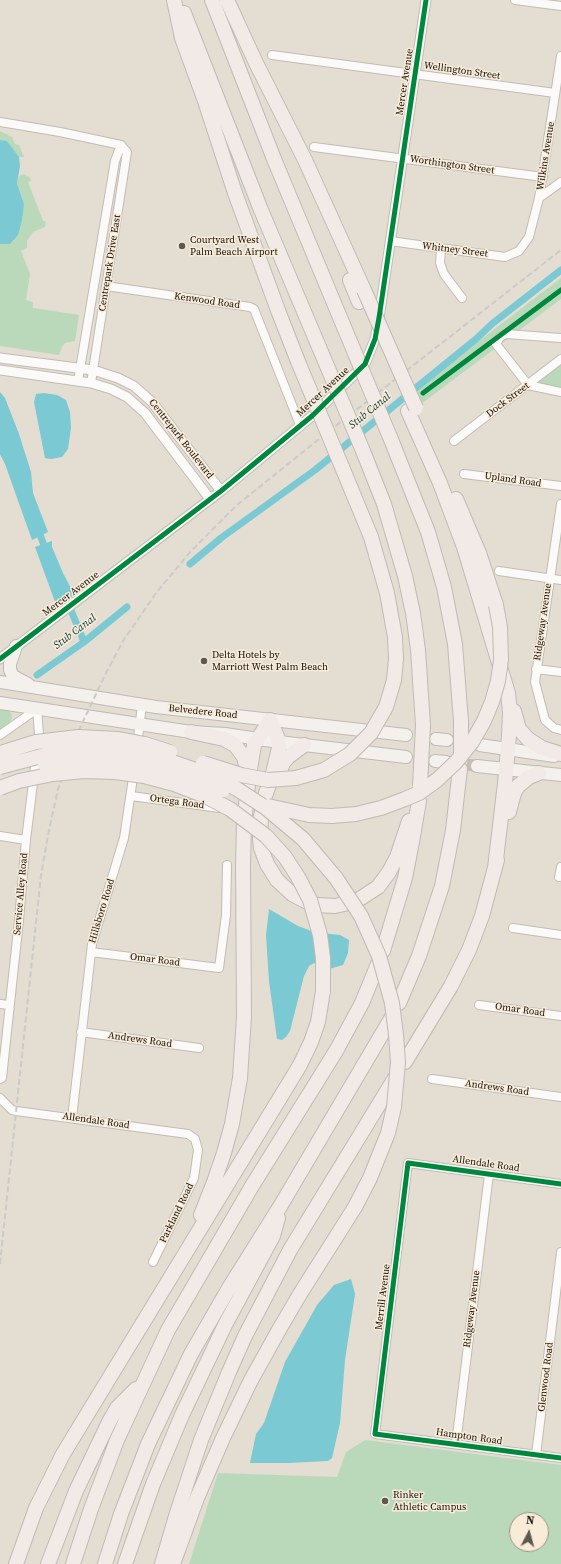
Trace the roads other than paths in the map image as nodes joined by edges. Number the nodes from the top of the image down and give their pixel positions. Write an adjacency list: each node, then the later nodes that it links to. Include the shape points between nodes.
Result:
1 (174, 0): 67 (highway, bridge, via 182,38 276,305 364,517 382,573 395,637 394,680 381,716 362,744 333,766 296,778 278,780 250,777 145,744 106,738 50,740)
2 (179, 0): 80 (highway, bridge, via 261,210 363,451 401,557 418,650 423,725)
3 (212, 0): 68 (highway, bridge, via 271,152 434,548 455,644)
4 (227, 0): 35 (highway, bridge, via 305,160)
5 (426, 0): 11 (street, Mercer Avenue)
6 (515, 0): 7 (street)
7 (561, 6)
8 (272, 55): 11 (street, Wellington Street)
9 (561, 56): 10 (street, Wilkins Avenue)
10 (560, 65): 12 (street, Wilkins Avenue)
11 (415, 74): 12 (street, Wellington Street); 16 (street, Mercer Avenue)
12 (555, 93): 17 (street, Wilkins Avenue)
13 (0, 122): 14 (street)
14 (121, 145): 23 (street, Centrepark Drive East, via 127,152); 28 (street, Centrepark Drive East, via 115,161)
15 (314, 147): 16 (street, Worthington Street)
16 (402, 158): 17 (street, Worthington Street); 20 (street, Mercer Avenue)
17 (543, 177): 19 (street, Wilkins Avenue)
18 (561, 182): 19 (street)
19 (540, 198): 22 (street, Wilkins Avenue, via 529,237)
20 (390, 241): 21 (street, Whitney Street); 36 (street, Mercer Avenue, via 375,339 364,364)
21 (441, 249): 22 (street, Whitney Street, via 505,256); 24 (street, via 440,264 444,274)
22 (519, 251)
23 (106, 286): 30 (street, Centrepark Drive East); 36 (street, Kenwood Road, via 254,309)
24 (462, 298)
25 (561, 338): 33 (street, via 506,334 500,337 496,344)
26 (0, 358): 28 (street, Centrepark Boulevard)
27 (561, 359): 33 (street, Dock Street)
28 (80, 368): 30 (street, Centrepark Boulevard); 31 (street, Centrepark Drive East)
29 (0, 370): 31 (street, Centrepark Boulevard)
30 (93, 370): 32 (street, Centrepark Drive East); 40 (street, Centrepark Boulevard, via 124,380 144,393)
31 (78, 381): 32 (street, Centrepark Boulevard)
32 (91, 383): 41 (street, Centrepark Boulevard, via 116,391 136,404)
33 (528, 385): 34 (street); 37 (street, Dock Street)
34 (561, 392)
35 (412, 410): 52 (highway, via 461,540); 78 (highway, bridge, via 479,553 496,605 500,637 499,670 492,702 479,732 456,762 437,780 419,793 369,812 320,816 296,813 256,802 171,772 119,762 53,763)
36 (300, 425): 40 (street, Mercer Avenue)
37 (454, 441)
38 (464, 474): 39 (street, Upland Road)
39 (561, 486)
40 (221, 491): 41 (street, Mercer Avenue)
41 (210, 499): 46 (street, Mercer Avenue)
42 (561, 504): 44 (street, Ridgeway Avenue)
43 (499, 571): 44 (street)
44 (550, 578): 45 (street); 48 (street, Ridgeway Avenue)
45 (561, 580)
46 (16, 646): 47 (street, Mercer Avenue); 51 (main road, via 10,672)
47 (0, 659)
48 (536, 669): 49 (street); 58 (street, Ridgeway Avenue, via 535,682 545,720 554,728)
49 (561, 672)
50 (0, 682): 51 (main road, Belvedere Road)
51 (36, 688): 54 (main road, Belvedere Road)
52 (508, 693): 66 (highway, via 510,719); 69 (highway, via 518,725 525,736 537,746)
53 (0, 703): 55 (main road, Belvedere Road)
54 (142, 705): 56 (main road, Belvedere Road); 57 (street, Hillsboro Road)
55 (37, 709): 57 (main road, Belvedere Road); 60 (street); 85 (street, Service Alley Road, via 39,730)
56 (270, 720): 61 (main road, Belvedere Road); 62 (highway); 63 (highway)
57 (140, 724): 59 (main road, Belvedere Road); 81 (street, Hillsboro Road)
58 (561, 730)
59 (191, 732): 62 (main road, Belvedere Road); 77 (highway, via 235,745 245,760)
60 (0, 735)
61 (406, 735)
62 (257, 739): 63 (main road, Belvedere Road); 77 (highway)
63 (279, 742): 64 (main road, Belvedere Road); 83 (highway)
64 (304, 745): 70 (main road, Belvedere Road); 83 (highway, via 283,763)
65 (480, 745): 66 (main road)
66 (507, 749): 69 (main road); 74 (highway)
67 (0, 753)
68 (461, 754)
69 (561, 756)
70 (406, 757)
71 (477, 766): 74 (main road)
72 (0, 767): 129 (highway, bridge, via 49,754 108,751 160,758 210,775 237,789 266,808 298,835 336,878 358,910 379,956 391,996 398,1048 396,1092 388,1133 370,1178 355,1206 300,1294 250,1382 197,1498)
73 (460, 769): 95 (highway, via 446,868 437,904)
74 (506, 769): 75 (main road); 88 (highway)
75 (539, 773): 76 (main road); 88 (highway, via 525,779 514,794)
76 (561, 775)
77 (249, 776): 117 (highway, via 243,854 244,1032 238,1089 228,1139 214,1182)
78 (0, 777)
79 (0, 788): 117 (highway, bridge, via 53,774 84,771 144,776 174,784 230,809 266,836 285,857 312,906 323,958 323,991 318,1022 311,1042 300,1065)
80 (418, 794): 83 (highway, via 397,857 378,887 354,901 335,906 312,903 286,890 277,880 263,854 260,838); 92 (highway, via 405,878)
81 (131, 796): 82 (street, Ortega Road); 93 (street, Hillsboro Road, via 124,838)
82 (223, 808)
83 (261, 817)
84 (0, 836): 85 (street)
85 (26, 840): 97 (street, Service Alley Road)
86 (227, 865): 93 (street, Omar Road, via 226,915 219,968)
87 (561, 867): 89 (street)
88 (495, 868): 103 (highway, via 470,950)
89 (559, 877)
90 (513, 928): 91 (street)
91 (561, 935)
92 (383, 951)
93 (91, 952): 101 (street, Hillsboro Road)
94 (378, 964): 118 (highway, via 362,1003 339,1046 213,1252 168,1330)
95 (399, 1003)
96 (0, 1004): 97 (street)
97 (9, 1005): 105 (street, Service Alley Road)
98 (479, 1005): 99 (street, Omar Road)
99 (561, 1016)
100 (392, 1017): 114 (highway)
101 (82, 1032): 102 (street, Andrews Road); 109 (street, Hillsboro Road)
102 (199, 1048)
103 (405, 1062)
104 (395, 1078): 128 (highway, via 290,1250 245,1336 201,1440)
105 (0, 1079)
106 (432, 1079): 107 (street, Andrews Road)
107 (561, 1097)
108 (0, 1098): 109 (street, Allendale Road, via 12,1110)
109 (72, 1118): 110 (street, Allendale Road, via 188,1134)
110 (194, 1139): 116 (street, Parkland Road, via 198,1150 194,1178)
111 (408, 1163): 112 (street, Allendale Road); 119 (street, Merrill Avenue)
112 (489, 1174): 113 (street, Allendale Road); 120 (street, Ridgeway Avenue)
113 (561, 1184)
114 (281, 1205): 126 (highway, via 216,1309 169,1398 148,1444); 127 (highway, via 273,1236 216,1341 177,1426 150,1490)
115 (561, 1252): 121 (street, Glenwood Road)
116 (153, 1262)
117 (172, 1274): 123 (highway, via 56,1468 30,1521)
118 (145, 1380): 124 (highway, via 118,1408 109,1422 76,1491); 125 (highway, via 103,1474)
119 (375, 1434): 120 (street, Hampton Road)
120 (456, 1444): 121 (street, Hampton Road)
121 (536, 1455): 122 (street, Hampton Road)
122 (561, 1458)
123 (16, 1564)
124 (48, 1564)
125 (73, 1564)
126 (105, 1564)
127 (125, 1564)
128 (162, 1564)
129 (173, 1564)

